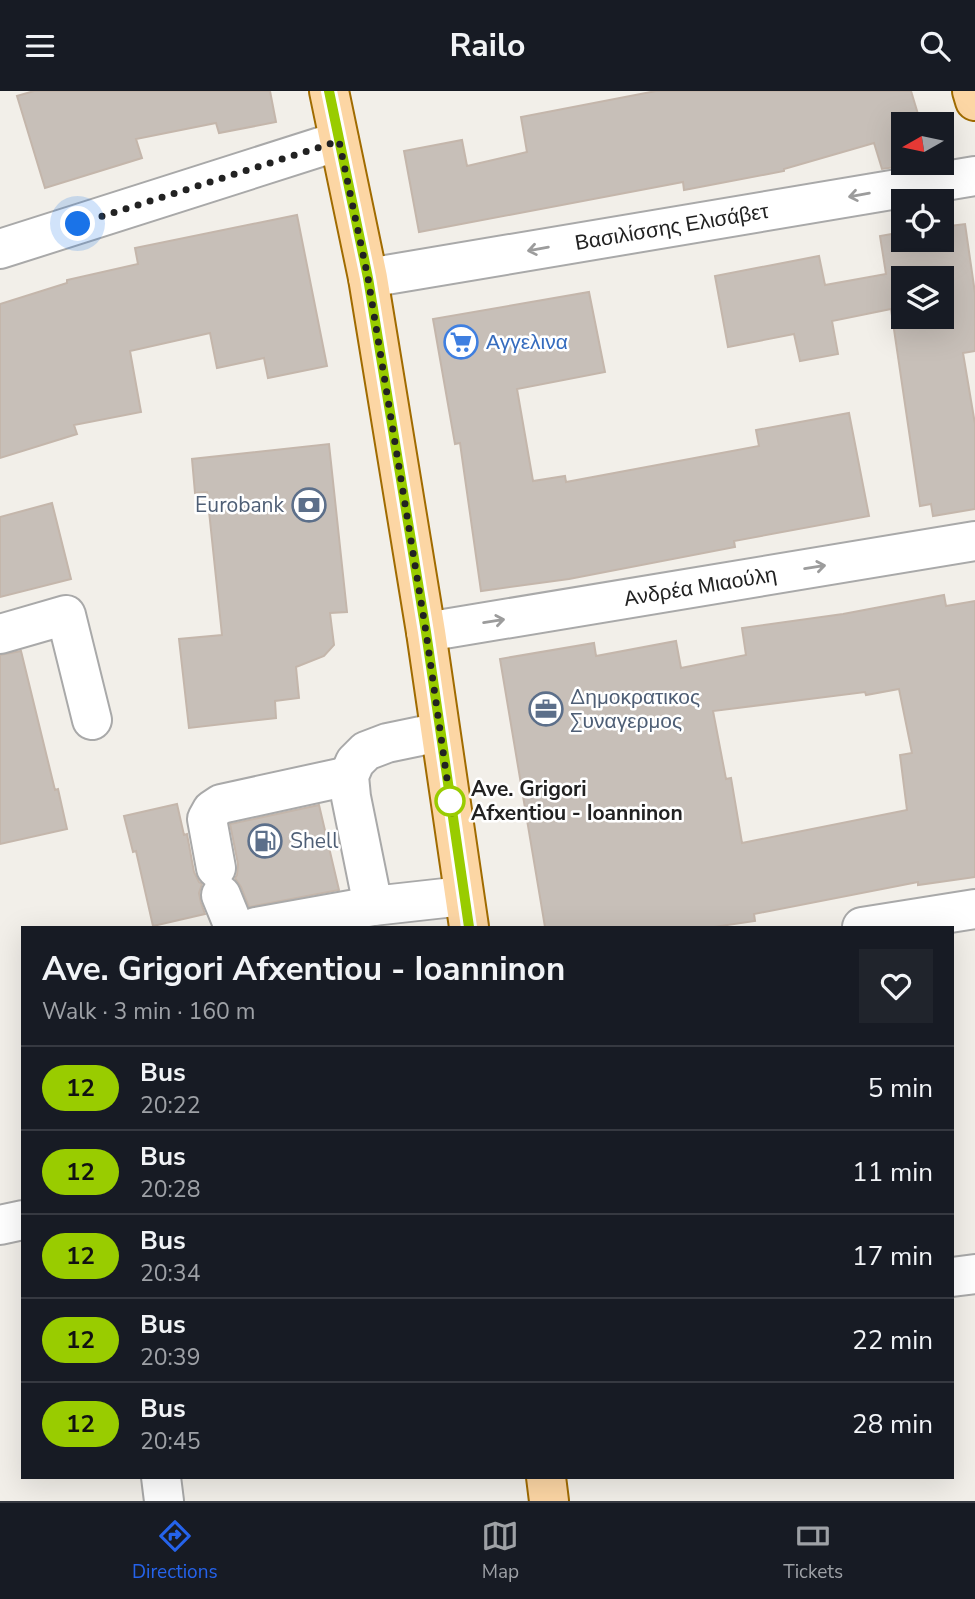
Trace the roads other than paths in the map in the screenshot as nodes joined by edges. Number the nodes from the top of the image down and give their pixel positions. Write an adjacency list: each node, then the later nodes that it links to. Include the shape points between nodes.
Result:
1 (329, 91): 4 (main road)
2 (972, 91): 3 (main road)
3 (975, 101)
4 (339, 141): 6 (street); 7 (main road)
5 (975, 176): 7 (street, Βασιλίσσης Ελισάβετ, one-way to 7)
6 (0, 249)
7 (368, 278): 9 (main road)
8 (975, 541): 9 (street, Ανδρέα Μιαούλη, one-way to 8)
9 (426, 632): 12 (main road)
10 (0, 634): 11 (street, via 66,615)
11 (92, 720)
12 (440, 732): 13 (street, via 366,751); 17 (main road)
13 (349, 776): 14 (street, via 221,804 212,810 207,819); 15 (street)
14 (225, 897)
15 (373, 906): 17 (street); 18 (street)
16 (975, 909): 19 (street)
17 (466, 912)
18 (262, 926)
19 (868, 926)
20 (21, 1220): 21 (street)
21 (0, 1225)
22 (975, 1274): 23 (street)
23 (954, 1277)
24 (161, 1479): 26 (street)
25 (546, 1479): 27 (main road)
26 (164, 1501)
27 (549, 1501)

